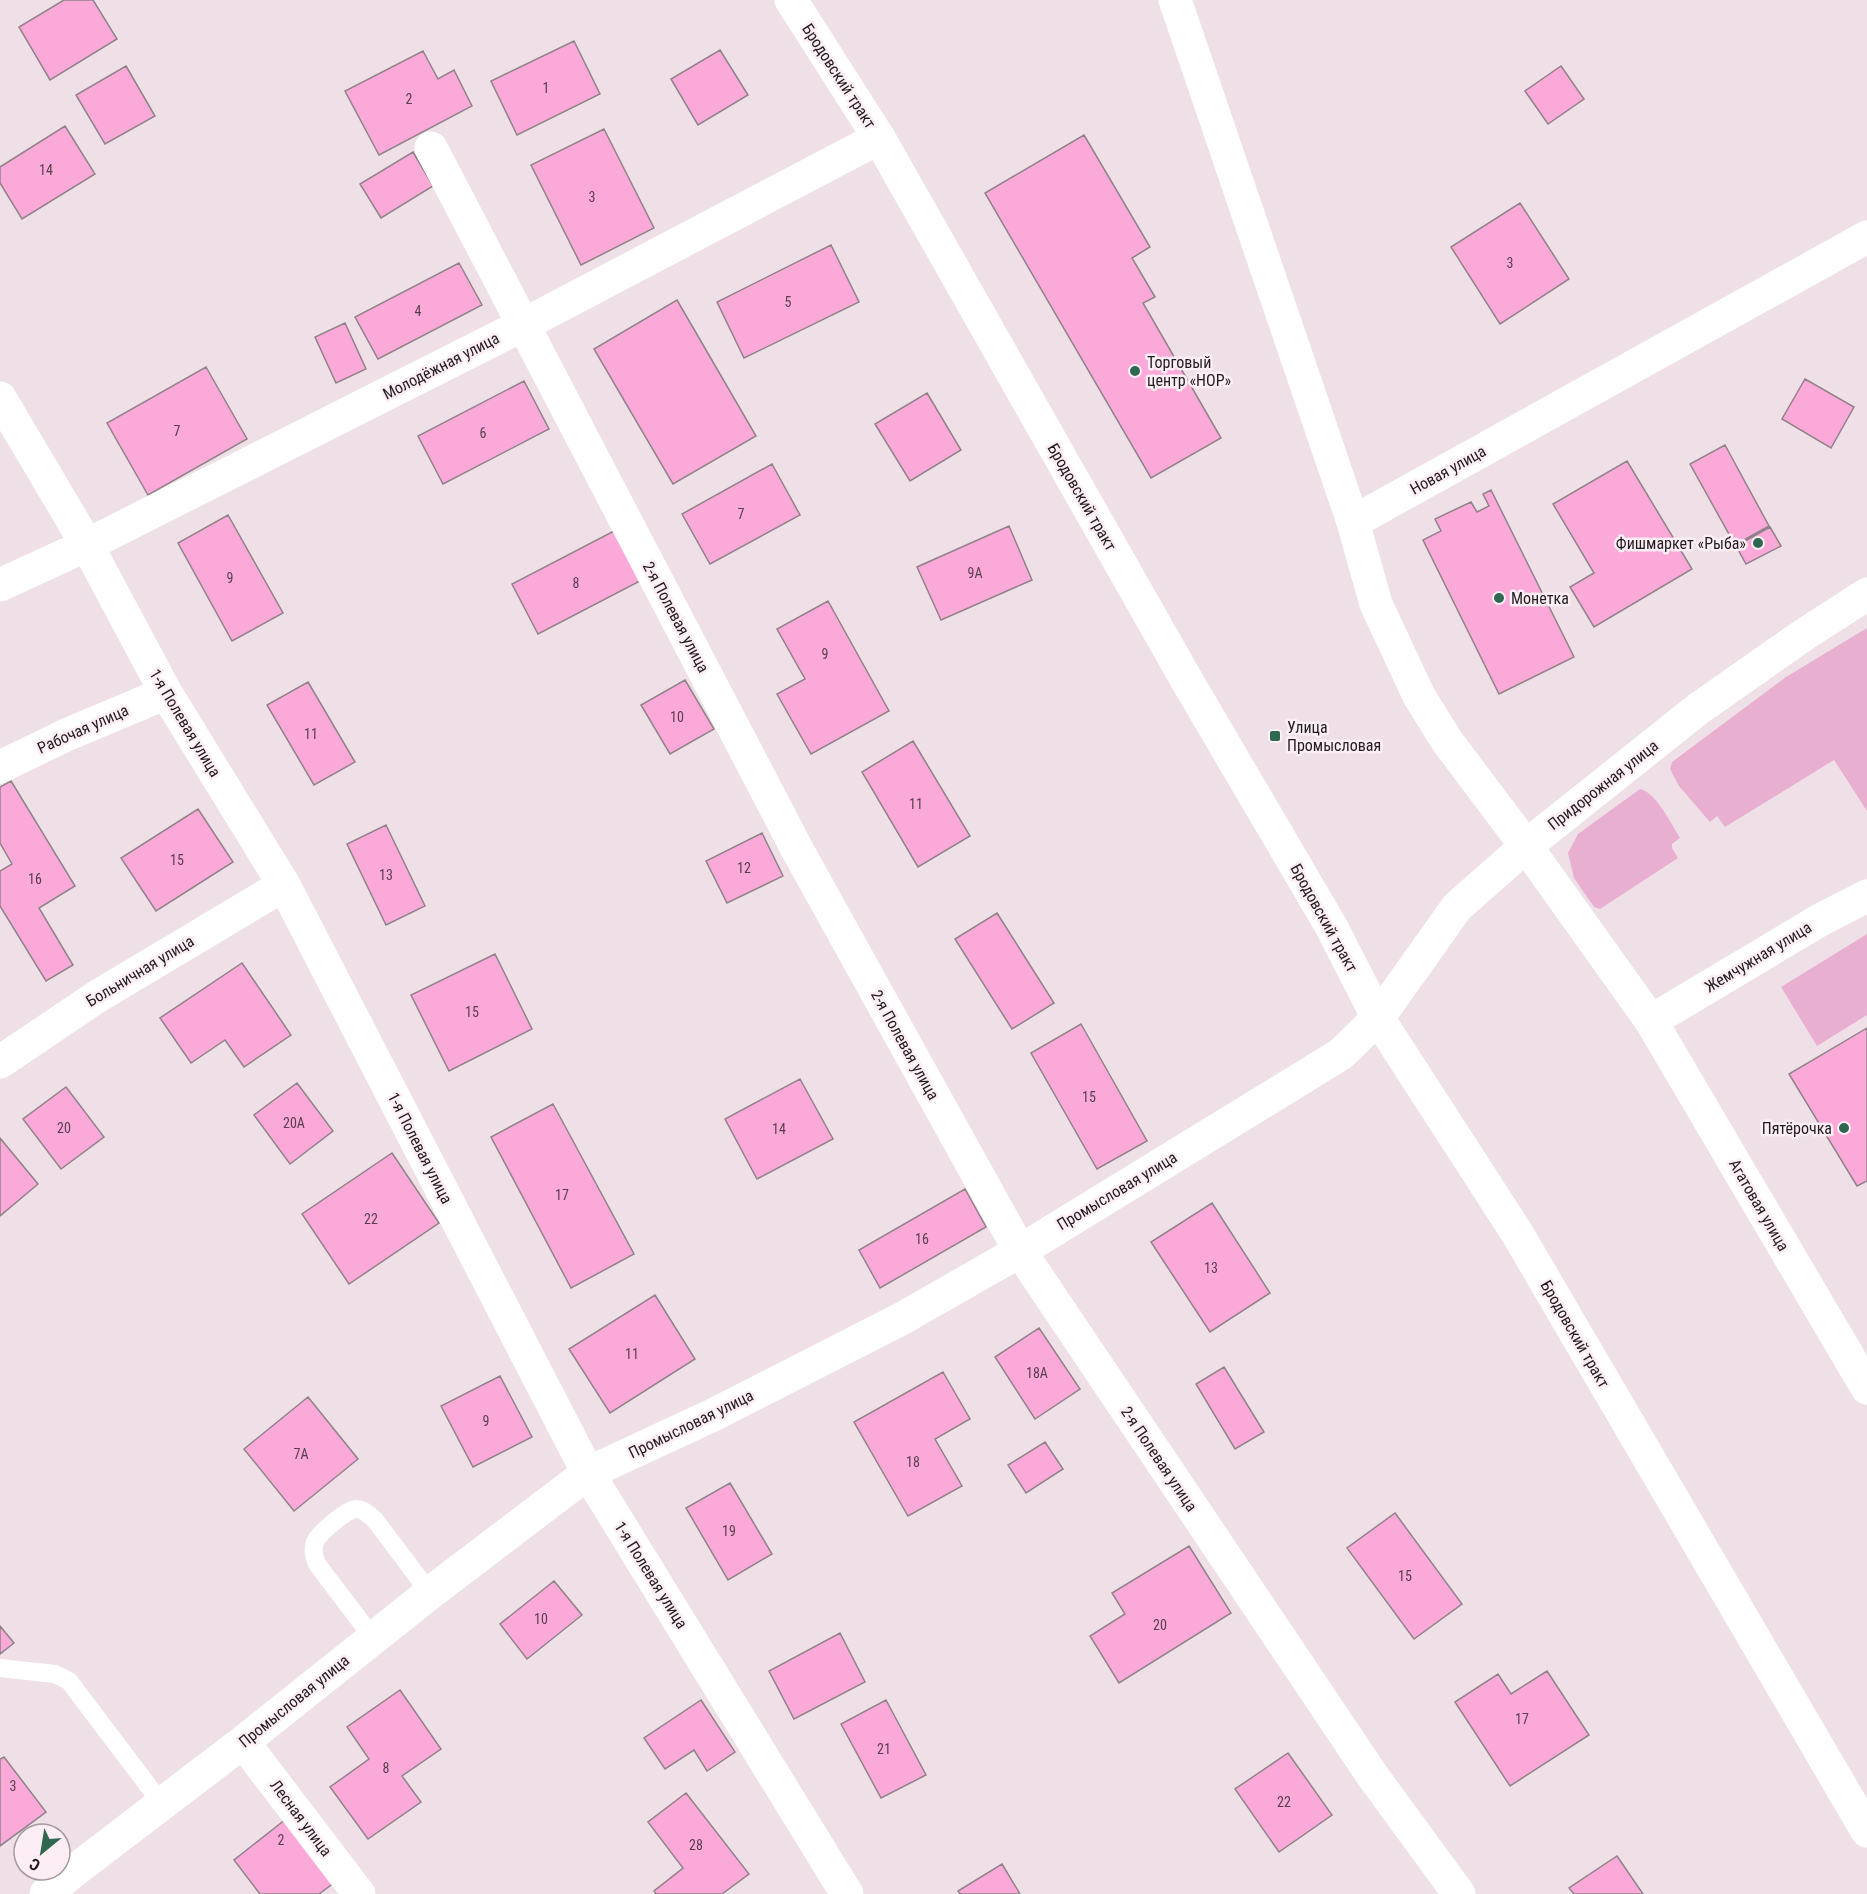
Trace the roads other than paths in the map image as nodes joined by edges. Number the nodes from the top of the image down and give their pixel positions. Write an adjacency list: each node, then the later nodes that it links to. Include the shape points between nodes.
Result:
1 (791, 0): 3 (street, Бродовский тракт)
2 (1174, 0): 8 (street)
3 (879, 138): 6 (street, Молодёжная улица); 17 (street, Бродовский тракт, via 1180,669 1331,926)
4 (431, 148): 6 (street, 2-я Полевая улица)
5 (1867, 237): 8 (street, Новая улица)
6 (523, 325): 9 (street, Молодёжная улица); 20 (street, 2-я Полевая улица, via 798,851)
7 (0, 398): 9 (street, 1-я Полевая улица)
8 (1353, 522): 14 (street, via 1376,604 1419,696 1447,741)
9 (87, 544): 10 (street, Молодёжная улица); 12 (street, 1-я Полевая улица)
10 (0, 585)
11 (1867, 594): 14 (street, Придорожная улица, via 1698,709)
12 (166, 693): 13 (street, Рабочая улица); 15 (street, 1-я Полевая улица)
13 (0, 767)
14 (1526, 846): 17 (street, Придорожная улица, via 1457,907); 18 (street, Агатовая улица)
15 (284, 885): 19 (street, Больничная улица, via 98,996); 22 (street, 1-я Полевая улица)
16 (1867, 896): 18 (street, Жемчужная улица)
17 (1378, 1018): 20 (street, Промысловая улица, via 1341,1054); 28 (street, Бродовский тракт, via 1517,1233)
18 (1652, 1021): 21 (street, Агатовая улица)
19 (0, 1062)
20 (1020, 1251): 22 (street, Промысловая улица, via 903,1318 713,1415); 32 (street, 2-я Полевая улица, via 1372,1775)
21 (1867, 1388)
22 (588, 1473): 23 (street, Промысловая улица); 31 (street, 1-я Полевая улица)
23 (430, 1593): 24 (street, Промысловая улица); 24 (lane, via 365,1511 347,1513 323,1531 315,1541 313,1554)
24 (373, 1638): 26 (street, Промысловая улица)
25 (0, 1668): 27 (lane, via 55,1674 69,1681)
26 (243, 1742): 27 (street, Промысловая улица); 30 (street, Лесная улица)
27 (162, 1804): 29 (street, Промысловая улица)
28 (1867, 1830)
29 (46, 1894)
30 (359, 1894)
31 (847, 1894)
32 (1459, 1894)

